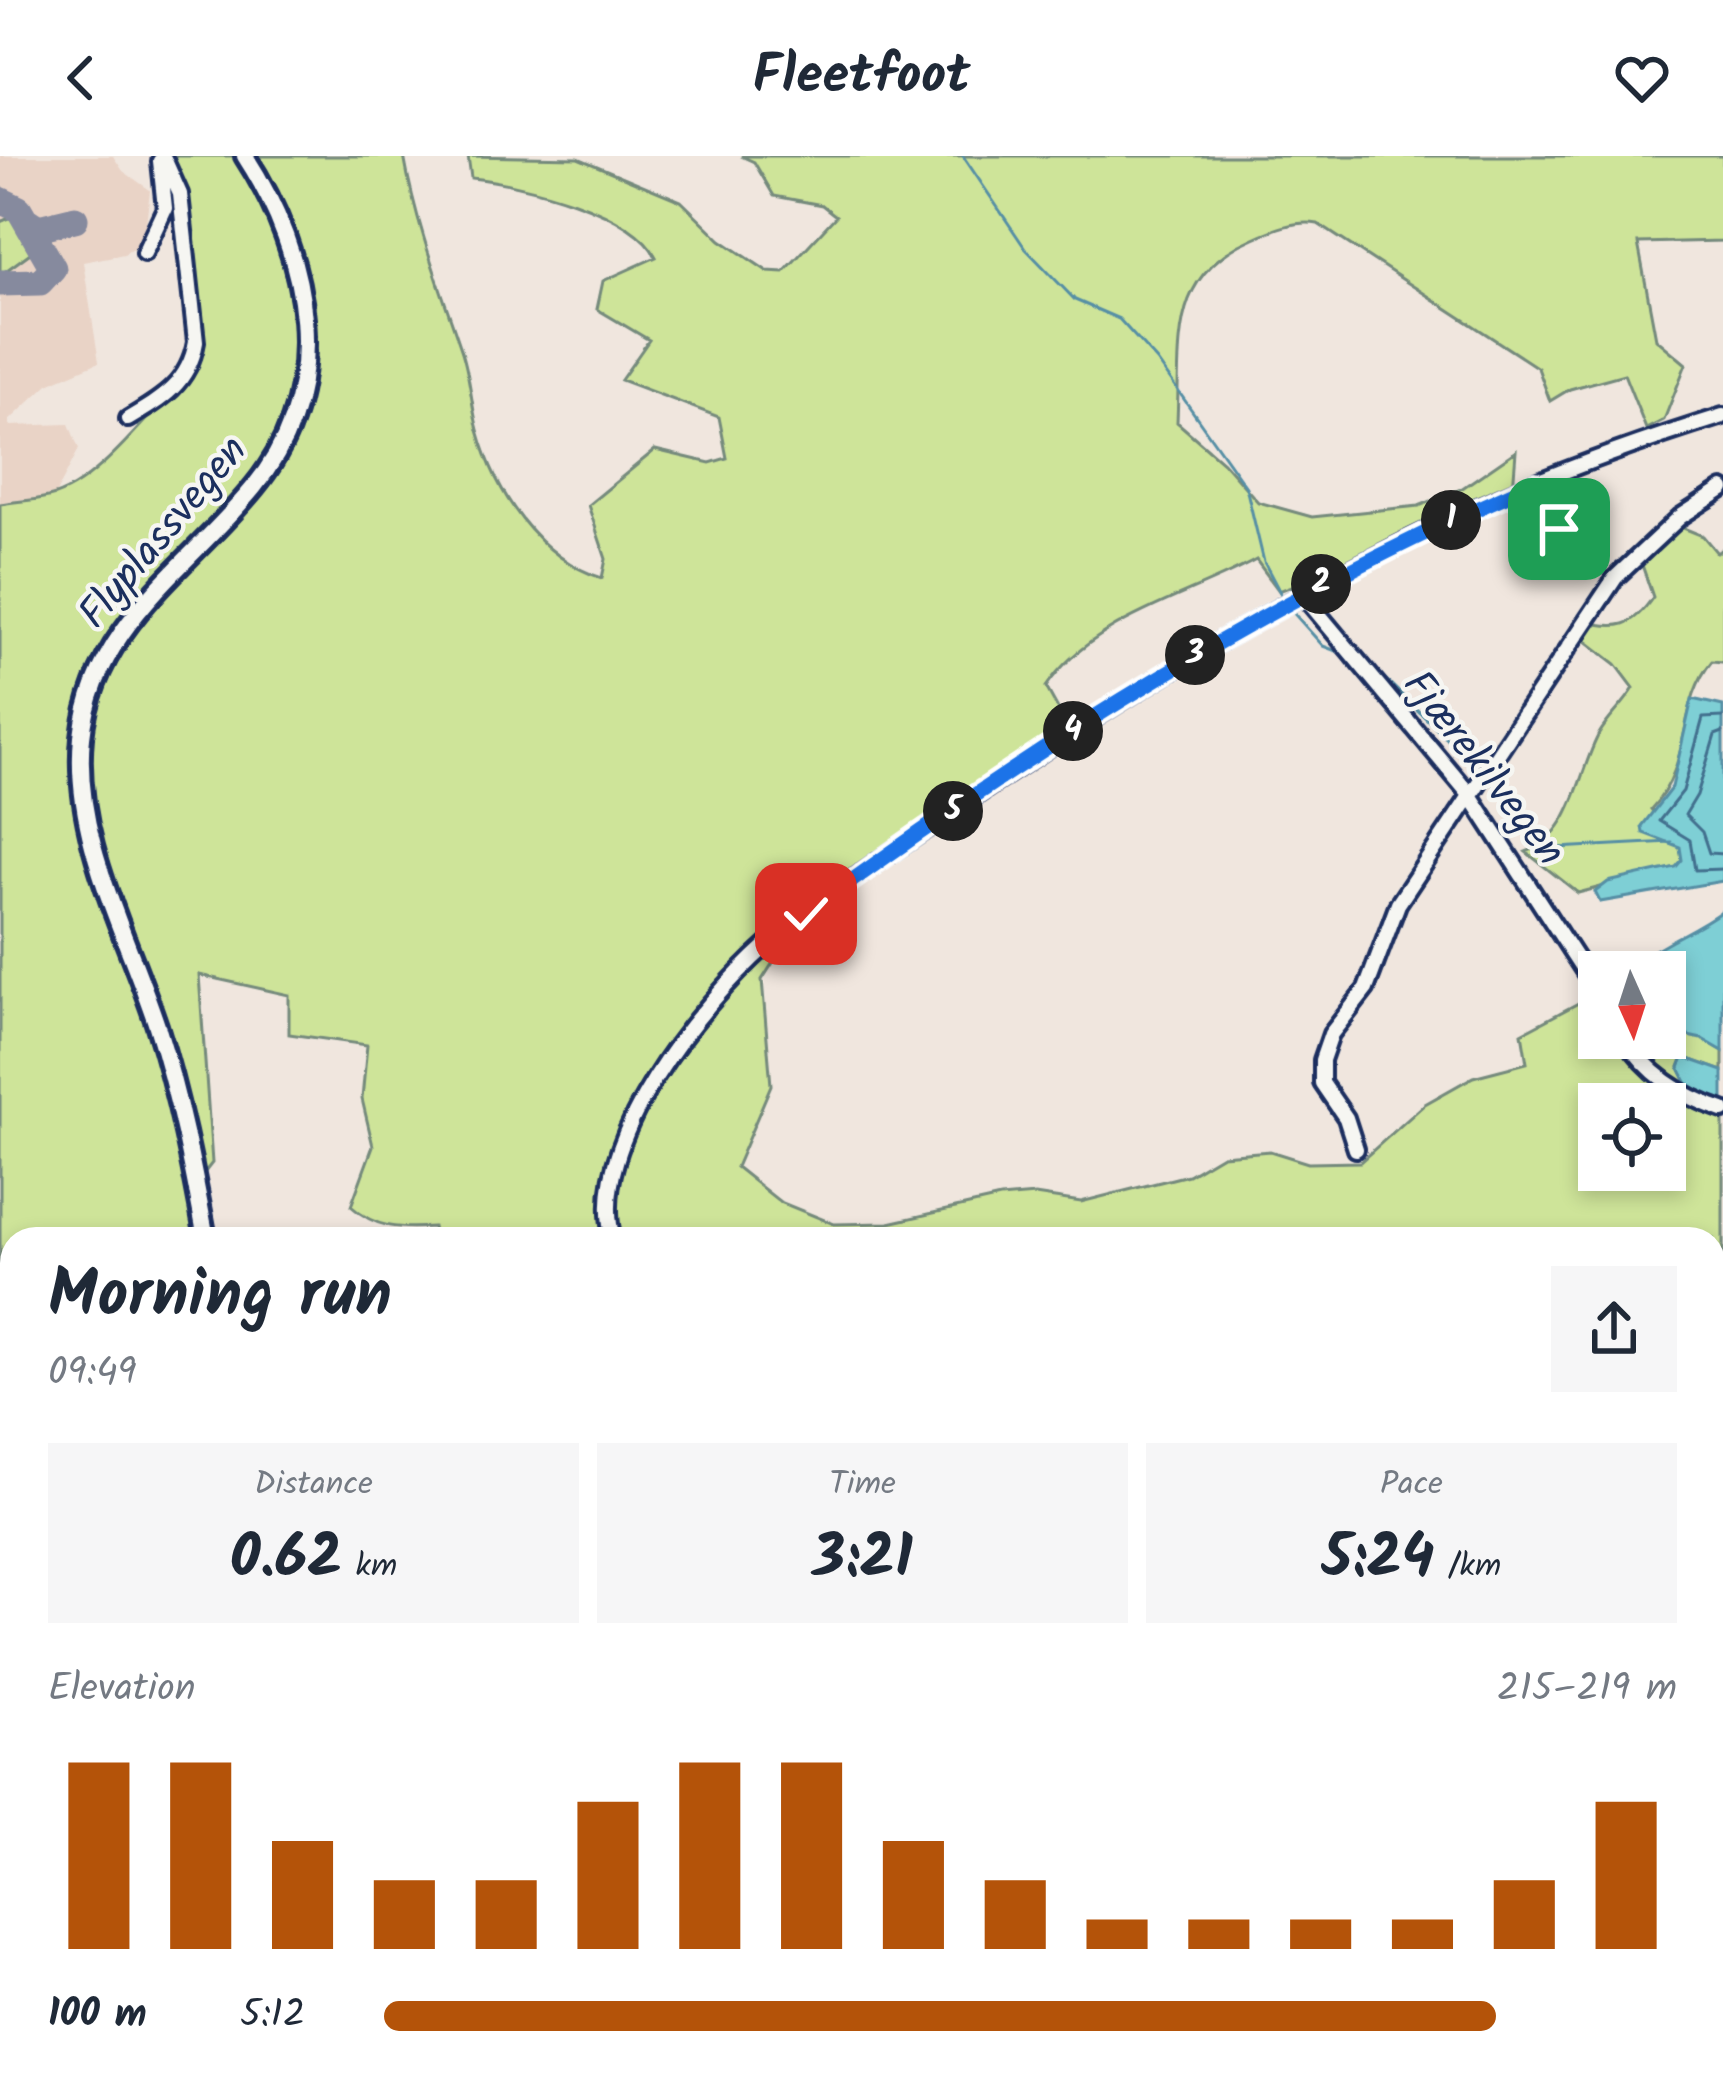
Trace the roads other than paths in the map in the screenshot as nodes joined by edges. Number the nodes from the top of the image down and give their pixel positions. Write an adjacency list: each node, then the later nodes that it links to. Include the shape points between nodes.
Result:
1 (161, 156): 3 (street, Flyplassvegen, via 165,208); 5 (street, Flyplassvegen, via 181,194 196,342 172,391)
2 (245, 156): 15 (main road, Flyplassvegen, via 280,221 300,286 307,348 300,398 255,486 115,641 88,702 81,757 88,825 176,1090)
3 (144, 254)
4 (1723, 416): 6 (street)
5 (128, 419)
6 (1535, 483): 8 (street); 9 (street)
7 (1723, 489): 10 (street, via 1615,578)
8 (1564, 535)
9 (1302, 594): 10 (street, Fjærekilvegen); 16 (street, via 1106,709 762,949 688,1031 638,1114 610,1186)
10 (1470, 795): 11 (street, Fjærekilvegen); 14 (street, via 1398,904 1366,988 1326,1047 1322,1083)
11 (1578, 962)
12 (1640, 1059): 13 (street, via 1678,1091)
13 (1723, 1110)
14 (1356, 1149)
15 (204, 1227)
16 (612, 1227)

